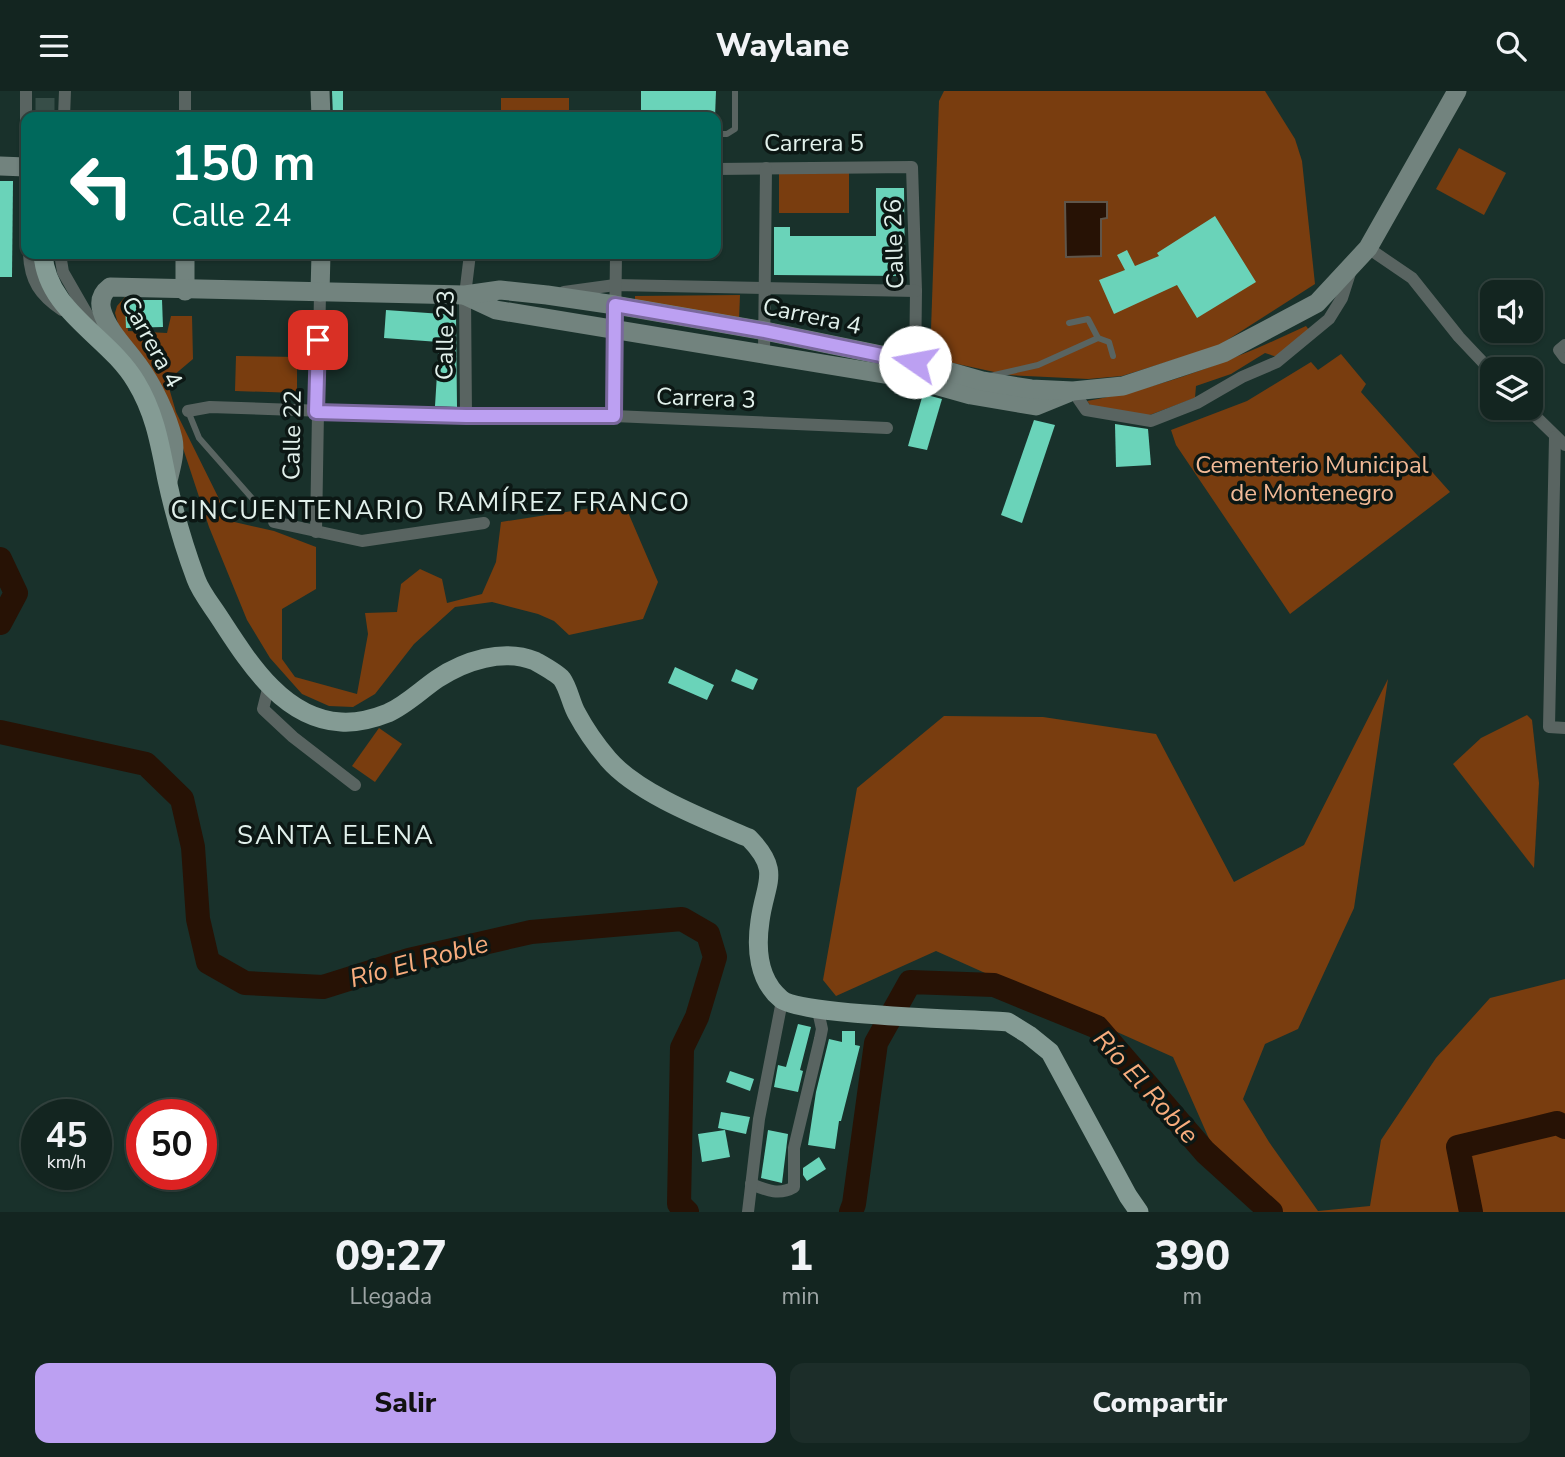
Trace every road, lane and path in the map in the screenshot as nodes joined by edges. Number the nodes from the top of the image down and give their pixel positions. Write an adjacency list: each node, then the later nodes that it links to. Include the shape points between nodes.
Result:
1 (26, 91): 7 (street)
2 (65, 91): 8 (street)
3 (185, 91): 9 (street)
4 (320, 91): 10 (main road)
5 (735, 91): 11 (lane, via 734,129)
6 (1457, 91): 17 (main road)
7 (26, 112)
8 (64, 112)
9 (186, 112)
10 (321, 112)
11 (721, 134)
12 (0, 166): 13 (main road)
13 (21, 167)
14 (912, 167): 15 (street, Carrera 5); 29 (street, Calle 26)
15 (766, 168): 16 (street, Carrera 5); 27 (street)
16 (721, 169)
17 (1368, 248): 25 (main road); 44 (street, via 1412,278)
18 (30, 259): 34 (street, via 32,280 40,292)
19 (44, 259): 34 (main road, via 55,294)
20 (61, 259): 39 (street, via 66,278)
21 (186, 259): 28 (main road)
22 (321, 259): 30 (main road, Calle 22)
23 (469, 259): 31 (street, Calle 23)
24 (616, 259): 26 (street)
25 (1352, 267): 47 (main road, via 1317,303 1223,353 1123,386); 47 (street, via 1329,319 1277,362 1197,403 1151,421 1086,410)
26 (615, 285): 27 (street, Carrera 4); 32 (street, Carrera 4); 33 (street)
27 (766, 287): 29 (street, Carrera 4); 37 (street)
28 (185, 291): 30 (main road, Carrera 4); 55 (main road, Carrera 4, via 110,287 100,302 169,426 175,447)
29 (916, 291): 45 (street, Calle 26)
30 (320, 292): 31 (main road, Carrera 4); 49 (street, Calle 22)
31 (465, 295): 32 (main road, Carrera 4, via 500,291); 36 (main road, Carrera 4, via 496,310); 50 (street, Calle 23)
32 (547, 295): 33 (main road, Carrera 4)
33 (615, 305): 36 (street); 37 (main road, Carrera 4)
34 (81, 322): 39 (main road)
35 (1069, 323): 38 (lane, via 1088,319)
36 (615, 329): 41 (main road, Carrera 4); 51 (street)
37 (765, 331): 41 (street); 45 (main road, Carrera 4)
38 (1098, 338): 42 (lane, via 1109,342); 46 (lane, via 1038,365 992,374)
39 (104, 341): 55 (main road, via 146,401 158,429)
40 (1565, 345): 43 (street, via 1559,351)
41 (764, 353): 45 (main road, Carrera 4)
42 (1113, 356)
43 (1565, 358)
44 (1480, 359)
45 (915, 371): 46 (main road, Carrera 4); 47 (main road, Carrera 4, via 971,395 1036,407)
46 (982, 381): 47 (main road, Carrera 4)
47 (1073, 391)
48 (188, 411): 49 (street, Carrera 3, via 210,407); 56 (lane, via 199,438)
49 (316, 412): 50 (street, Carrera 3); 58 (street, Calle 22)
50 (466, 416): 51 (street, Carrera 3)
51 (614, 416): 53 (street, Carrera 3)
52 (1539, 420): 54 (street)
53 (887, 428)
54 (1560, 441): 60 (street, via 1549,727)
55 (168, 482): 59 (main road, via 197,582)
56 (274, 522): 58 (street)
57 (484, 523): 58 (street, via 362,541)
58 (316, 532)
59 (269, 685): 61 (street, via 262,709); 62 (main road, via 289,703 320,718 362,721 389,713 459,667 508,655 535,661 562,679 577,715 609,760 643,788 749,838 761,851 769,868 757,947 764,977)
60 (1565, 727)
61 (355, 785)
62 (782, 1001): 63 (main road); 64 (street)
63 (818, 1010): 64 (street, via 822,1029 794,1148 794,1187 771,1192); 66 (main road, via 1008,1022 1029,1035 1050,1052)
64 (751, 1184): 65 (street)
65 (748, 1212)
66 (1139, 1212)

